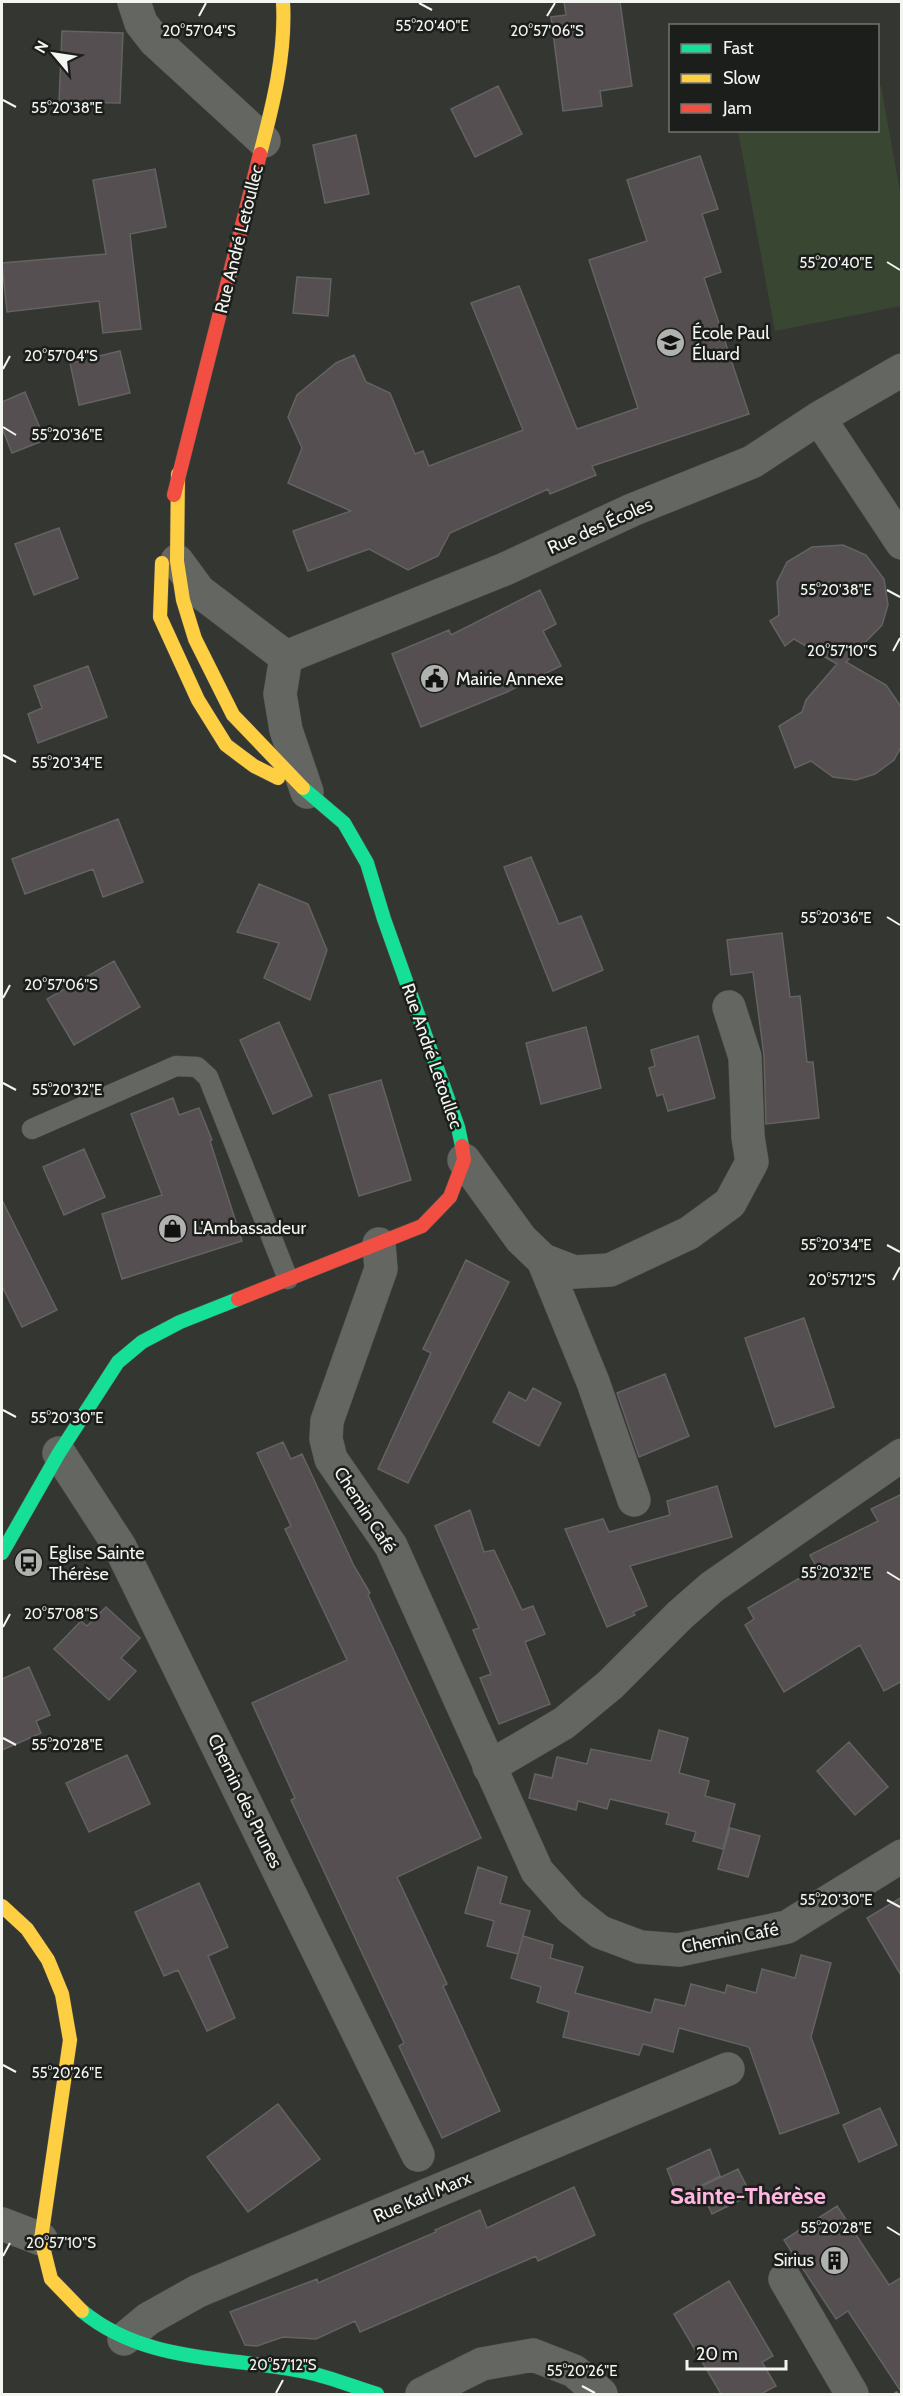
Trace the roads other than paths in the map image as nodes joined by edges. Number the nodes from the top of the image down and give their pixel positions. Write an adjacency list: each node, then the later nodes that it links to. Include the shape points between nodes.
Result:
1 (134, 2): 3 (street, via 141,23 155,41)
2 (283, 2): 3 (main road, Rue André Letoullec, via 276,92)
3 (264, 141): 6 (main road, Rue André Letoullec)
4 (902, 370): 5 (street, Rue des Écoles)
5 (819, 418): 7 (street); 11 (street, Rue des Écoles, via 752,462)
6 (178, 474): 8 (main road, Rue André Letoullec); 10 (main road, Rue André Letoullec, via 162,559 160,617)
7 (902, 543)
8 (177, 561): 9 (street, via 199,591); 10 (main road, Rue André Letoullec)
9 (239, 620): 10 (street); 11 (street)
10 (187, 650): 13 (main road, Rue André Letoullec); 14 (main road, Rue André Letoullec)
11 (286, 657): 12 (street)
12 (280, 694): 14 (street, via 261,711); 15 (street, via 286,730)
13 (198, 700): 14 (street); 15 (main road, Rue André Letoullec, via 226,745 254,766)
14 (233, 715): 15 (main road, Rue André Letoullec)
15 (307, 792): 18 (main road, Rue André Letoullec, via 344,823 367,863 458,1127)
16 (729, 1007): 20 (street, via 745,1057 752,1162 730,1203 689,1233 610,1270 574,1272)
17 (32, 1129): 21 (lane, via 176,1066 197,1067 208,1077)
18 (464, 1160): 19 (main road, via 450,1197 422,1226); 20 (street, via 521,1239)
19 (378, 1244): 21 (main road); 26 (street, Chemin Café, via 381,1269 327,1421 327,1439 332,1459 391,1546)
20 (543, 1260): 24 (street, via 593,1382)
21 (288, 1279): 22 (main road, via 180,1322 142,1342 118,1362)
22 (60, 1454): 25 (main road); 30 (street, Chemin des Prunes, via 120,1547)
23 (902, 1455): 26 (street, via 712,1587 610,1686 564,1723)
24 (634, 1500)
25 (2, 1553)
26 (489, 1767): 27 (street, Chemin Café, via 537,1870 571,1909 600,1932 640,1947 679,1950 787,1927)
27 (902, 1856)
28 (2, 1906): 32 (main road, via 27,1929 48,1960 62,1994 70,2040)
29 (728, 2068): 34 (street, Rue Karl Marx, via 198,2291 148,2319)
30 (418, 2155)
31 (2, 2224): 32 (street)
32 (41, 2239): 34 (main road, via 51,2279 83,2313)
33 (785, 2279): 38 (street)
34 (124, 2339): 35 (main road, via 169,2353 307,2372)
35 (376, 2394)
36 (422, 2394): 37 (street, via 482,2364 533,2355 574,2371)
37 (601, 2394)
38 (852, 2394)

